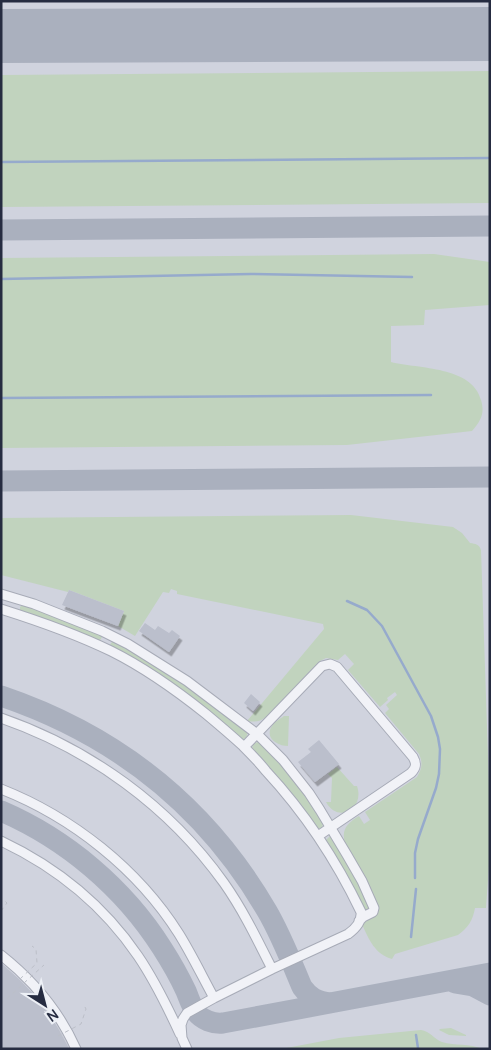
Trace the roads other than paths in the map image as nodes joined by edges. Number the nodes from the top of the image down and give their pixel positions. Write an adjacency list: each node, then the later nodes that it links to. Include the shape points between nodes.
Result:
1 (1, 594): 2 (lane)
2 (11, 597): 3 (lane, via 16,606 11,611); 4 (lane, via 102,631)
3 (4, 610): 4 (lane)
4 (107, 643): 6 (lane, via 128,644 187,681); 7 (lane, via 187,698)
5 (1, 718): 14 (lane, via 87,757 129,786 166,818 224,883)
6 (257, 734): 7 (lane); 9 (lane, via 283,760); 9 (lane, via 322,666 330,664 337,667 413,757 415,767 411,773)
7 (244, 747): 10 (lane, via 282,788)
8 (1, 789): 15 (lane, via 56,816 89,838 122,867 178,933)
9 (331, 828): 10 (lane); 12 (lane, via 374,905 373,912)
10 (318, 836): 12 (lane, via 344,877)
11 (1, 841): 16 (lane, via 43,863 74,886 121,933 152,979)
12 (363, 916): 14 (lane, via 348,934)
13 (1, 955): 17 (lane, via 46,999)
14 (272, 969): 15 (lane)
15 (214, 998): 16 (lane, via 187,1013 181,1025)
16 (182, 1038): 18 (lane)
17 (76, 1049)
18 (187, 1049)

